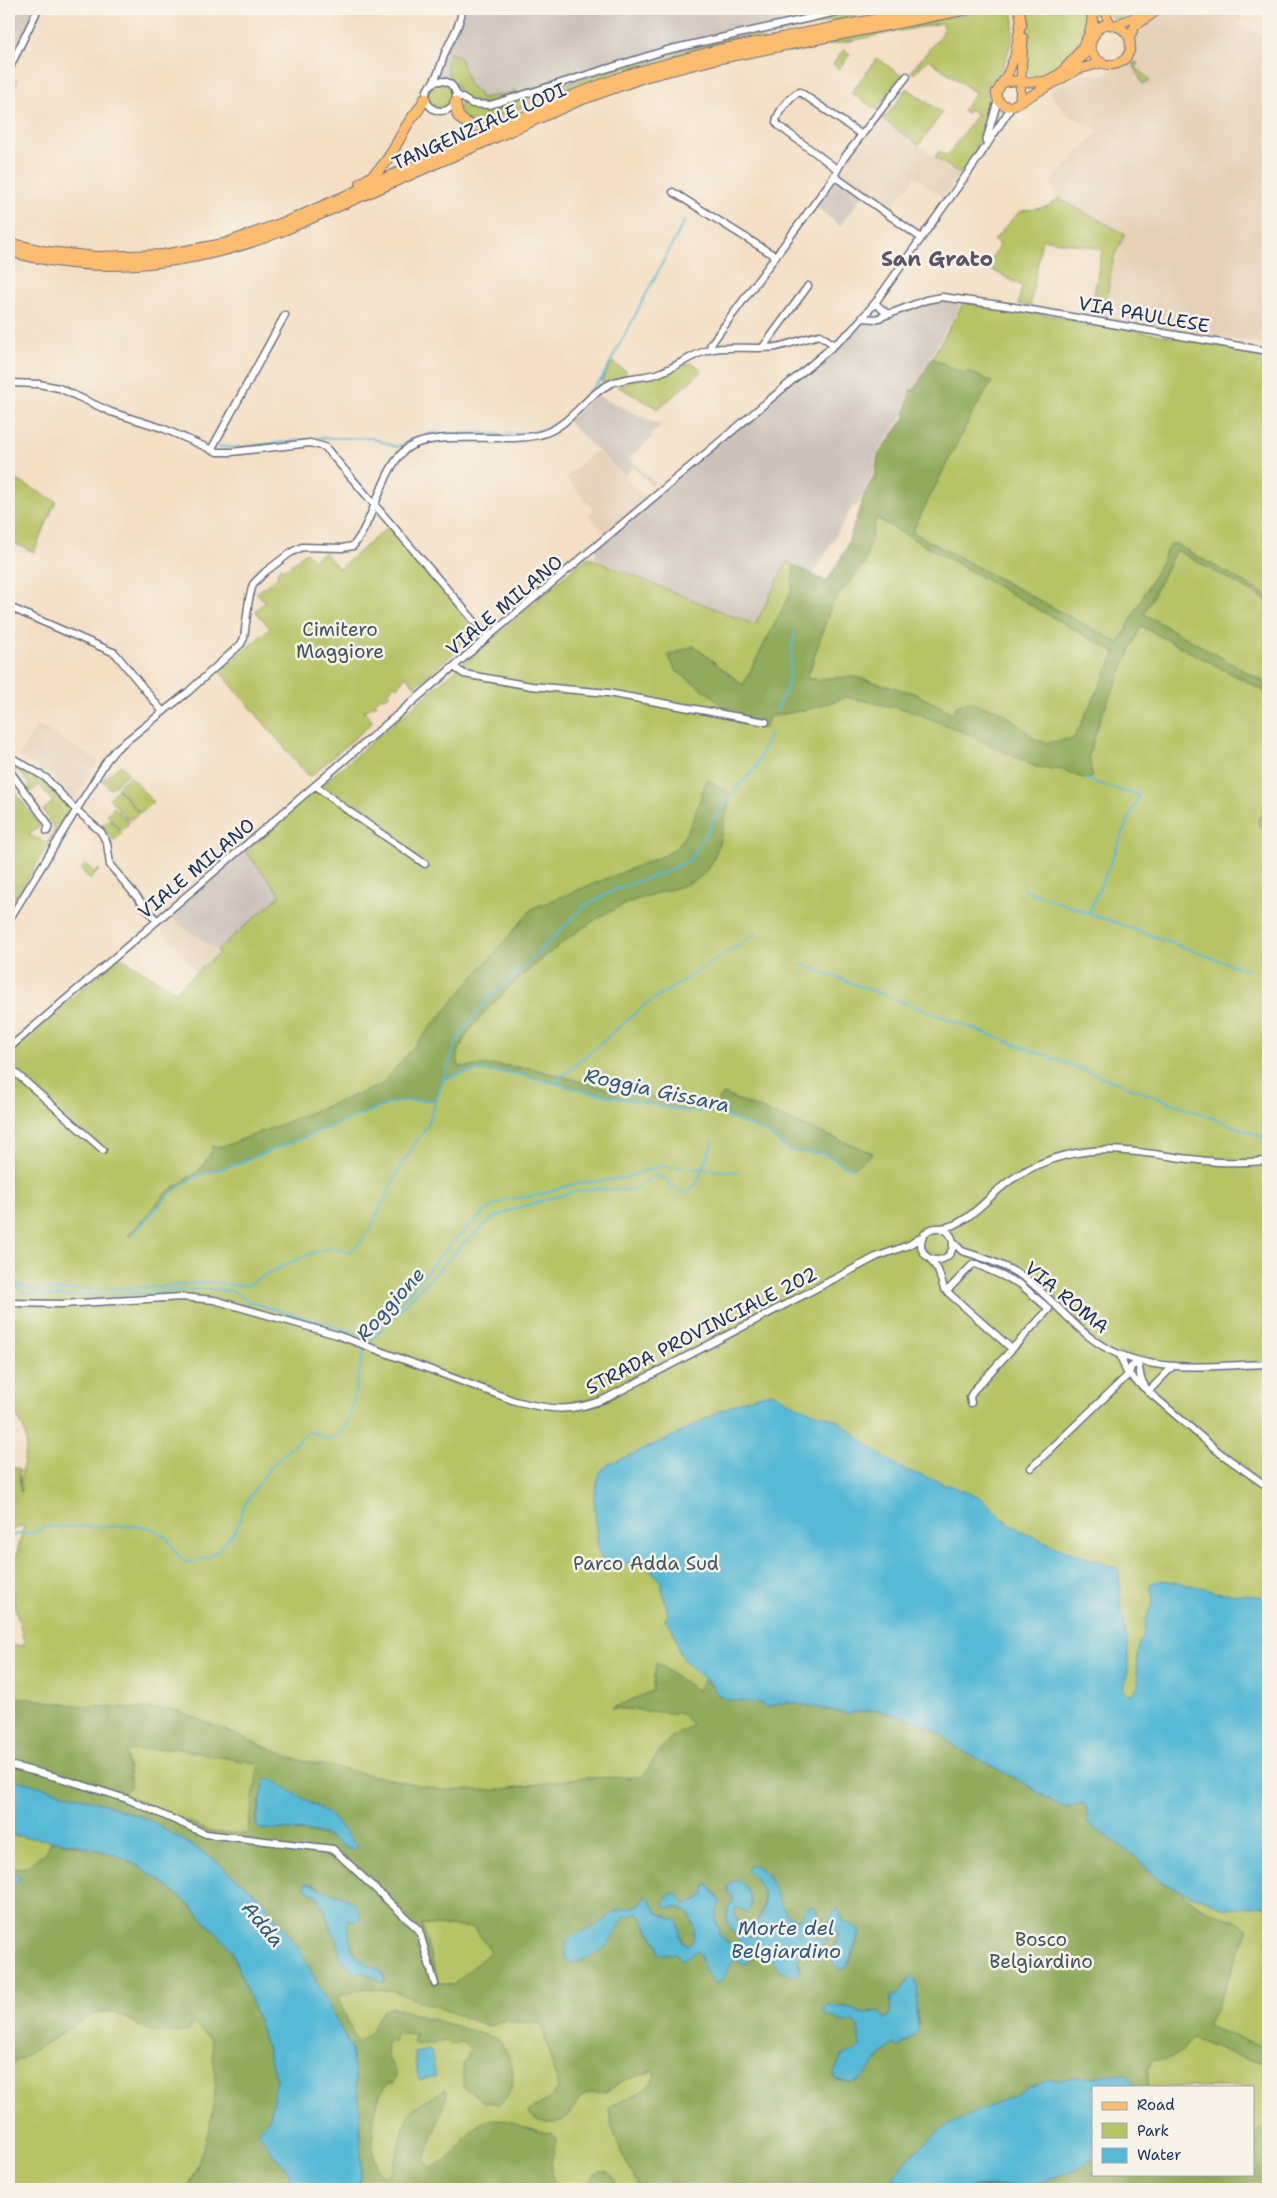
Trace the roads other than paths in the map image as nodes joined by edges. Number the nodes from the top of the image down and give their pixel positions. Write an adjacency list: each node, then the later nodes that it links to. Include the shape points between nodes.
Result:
1 (38, 9): 19 (street)
2 (462, 9): 18 (street)
3 (850, 9): 27 (street, via 667,50 490,105 472,104)
4 (899, 9): 13 (highway, via 860,16)
5 (929, 9): 13 (highway)
6 (968, 9): 38 (highway, TANGENZIALE LODI, via 715,59 644,77 580,100 284,230 220,252 159,262 108,264 48,260)
7 (1094, 9): 14 (highway); 20 (highway, via 1084,46)
8 (1102, 9): 12 (main road)
9 (1155, 9): 12 (main road)
10 (1159, 9): 15 (main road, via 1134,26)
11 (1020, 14): 22 (main road, via 1015,56); 22 (main road, via 1023,48)
12 (1113, 25): 14 (main road); 15 (main road, via 1126,32)
13 (834, 27): 25 (highway, via 689,57)
14 (1096, 30): 16 (main road)
15 (1129, 38): 17 (main road, via 1130,48 1124,59 1114,64)
16 (1090, 46): 17 (main road, via 1093,56); 20 (main road, via 1080,59)
17 (1101, 63): 28 (main road, via 1079,69)
18 (441, 68): 23 (street); 24 (street)
19 (9, 69)
20 (1064, 70): 22 (main road, via 1046,81)
21 (907, 76): 30 (street)
22 (1017, 80): 28 (main road); 29 (main road, via 997,89)
23 (432, 83): 24 (street, via 441,80); 26 (street)
24 (449, 83): 27 (street, via 454,88)
25 (594, 87): 27 (highway, via 566,92 483,126 461,120 456,113); 35 (highway)
26 (425, 98): 27 (street, via 432,108 439,111 450,108); 35 (highway, via 389,160 376,173 314,204)
27 (455, 98)
28 (1018, 99): 29 (main road, via 1004,106); 31 (street, VIALE MILANO)
29 (998, 100): 31 (street)
30 (862, 135): 32 (street); 32 (street, via 800,92 794,94 777,117 779,126)
31 (982, 151): 36 (street, VIALE MILANO)
32 (837, 169): 33 (street)
33 (834, 176): 36 (street); 39 (street)
34 (673, 192): 39 (street)
35 (291, 220): 37 (highway, via 224,244 164,255 72,255)
36 (921, 238): 41 (street, VIALE MILANO)
37 (9, 242)
38 (9, 251)
39 (775, 256): 47 (street)
40 (808, 286): 46 (street)
41 (875, 303): 43 (street); 44 (street, VIALE MILANO)
42 (285, 314): 50 (street)
43 (891, 314): 44 (street, VIA PAULLESE, via 872,320); 48 (street, VIA PAULLESE, via 942,297)
44 (863, 318): 45 (street, VIALE MILANO)
45 (834, 345): 46 (street, via 820,335 776,347); 53 (street, VIALE MILANO)
46 (763, 347): 47 (street)
47 (709, 350): 51 (street, via 659,373 610,384 552,431 518,439 433,439 411,446 396,461)
48 (1268, 351)
49 (9, 382): 50 (street, via 59,388 111,412 188,438)
50 (211, 450): 51 (street, via 232,452 310,443 325,447)
51 (374, 506): 53 (street); 55 (street, via 353,546 302,547 265,572 253,584 241,644)
52 (9, 607): 55 (street, via 115,654)
53 (488, 637): 54 (street, VIALE MILANO)
54 (454, 667): 56 (street, via 464,674 531,686 608,693); 59 (street, VIALE MILANO)
55 (163, 712): 60 (street, via 116,749)
56 (766, 722)
57 (9, 756): 60 (street, via 46,778)
58 (9, 770): 63 (street, via 47,822)
59 (316, 786): 64 (street); 66 (street, VIALE MILANO)
60 (75, 809): 61 (street); 62 (street)
61 (87, 819): 62 (street, via 78,816); 66 (street, via 106,839 111,868)
62 (68, 820): 65 (street)
63 (47, 831)
64 (425, 864)
65 (9, 920)
66 (157, 921): 67 (street, VIALE MILANO)
67 (9, 1048)
68 (9, 1067): 69 (street)
69 (103, 1150)
70 (1268, 1160): 71 (street, STRADA PROVINCIALE 202, via 1218,1162 1110,1149 1075,1153 1049,1160 1019,1175)
71 (969, 1215): 72 (street, STRADA PROVINCIALE 202, via 954,1226); 74 (street, STRADA PROVINCIALE 202, via 956,1230)
72 (940, 1228): 73 (street, STRADA PROVINCIALE 202, via 930,1230); 74 (street, via 950,1233)
73 (924, 1236): 75 (street, STRADA PROVINCIALE 202); 77 (street, via 921,1245)
74 (954, 1242): 76 (street, VIA ROMA); 78 (street, STRADA PROVINCIALE 202)
75 (902, 1248): 77 (street, via 916,1248); 82 (street, STRADA PROVINCIALE 202, via 876,1257 607,1398 578,1408 555,1410 515,1401 337,1335 205,1298 74,1304)
76 (966, 1252): 78 (street); 84 (street, VIA ROMA, via 1025,1278 1094,1340)
77 (924, 1254): 79 (street)
78 (947, 1258): 79 (street); 80 (street, STRADA PROVINCIALE 202)
79 (931, 1260): 80 (street)
80 (939, 1274): 81 (street)
81 (947, 1291): 83 (street); 83 (street, via 974,1264 1031,1292 1049,1309)
82 (9, 1303)
83 (1012, 1349): 92 (street, via 974,1390)
84 (1120, 1355): 85 (street, VIA ROMA); 90 (street)
85 (1138, 1362): 86 (street, VIA ROMA); 89 (street); 90 (street)
86 (1147, 1364): 88 (street, VIA ROMA); 89 (street)
87 (1268, 1364): 88 (street, VIA ROMA)
88 (1173, 1366): 91 (street)
89 (1140, 1369): 90 (street); 91 (street)
90 (1129, 1374): 91 (street); 93 (street)
91 (1148, 1392): 94 (street, via 1220,1453)
92 (970, 1403)
93 (1031, 1468)
94 (1268, 1487)
95 (9, 1765): 96 (street, via 127,1799 206,1834 333,1849 419,1930)
96 (435, 1984)

